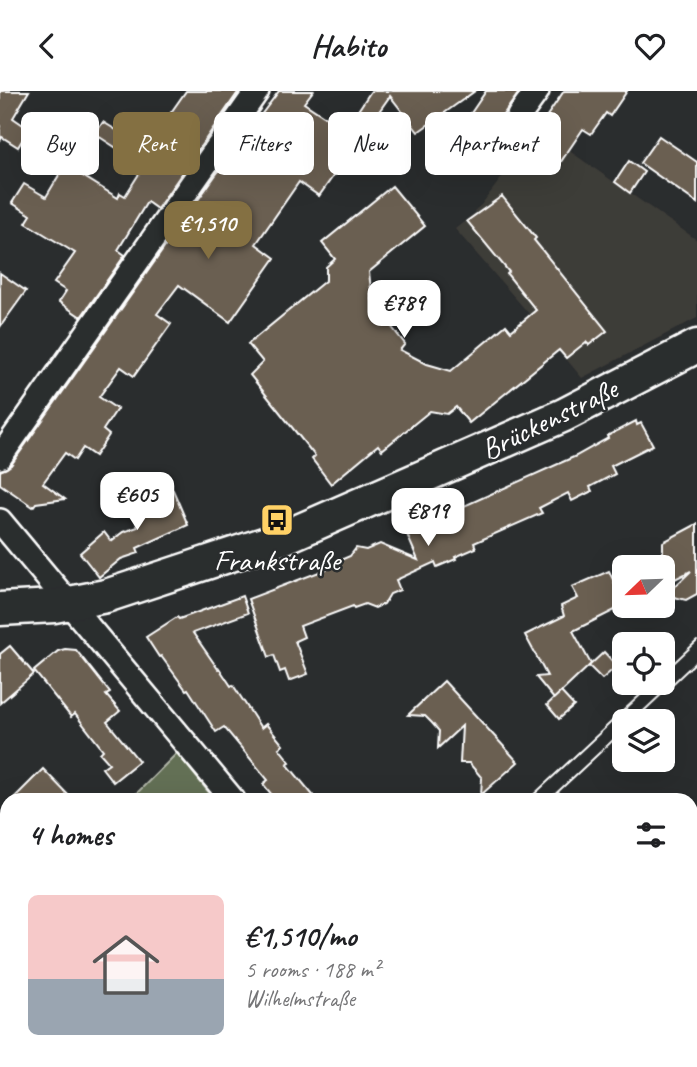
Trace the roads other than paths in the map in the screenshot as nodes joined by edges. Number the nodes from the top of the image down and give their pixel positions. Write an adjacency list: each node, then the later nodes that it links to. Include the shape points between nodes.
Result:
1 (257, 91): 5 (street)
2 (537, 91): 3 (street)
3 (522, 112)
4 (697, 346): 7 (main road, Brückenstraße, via 564,415 285,537)
5 (0, 457)
6 (0, 521): 7 (street)
7 (71, 604): 8 (main road, Brückenstraße); 9 (street)
8 (0, 609)
9 (227, 793)

